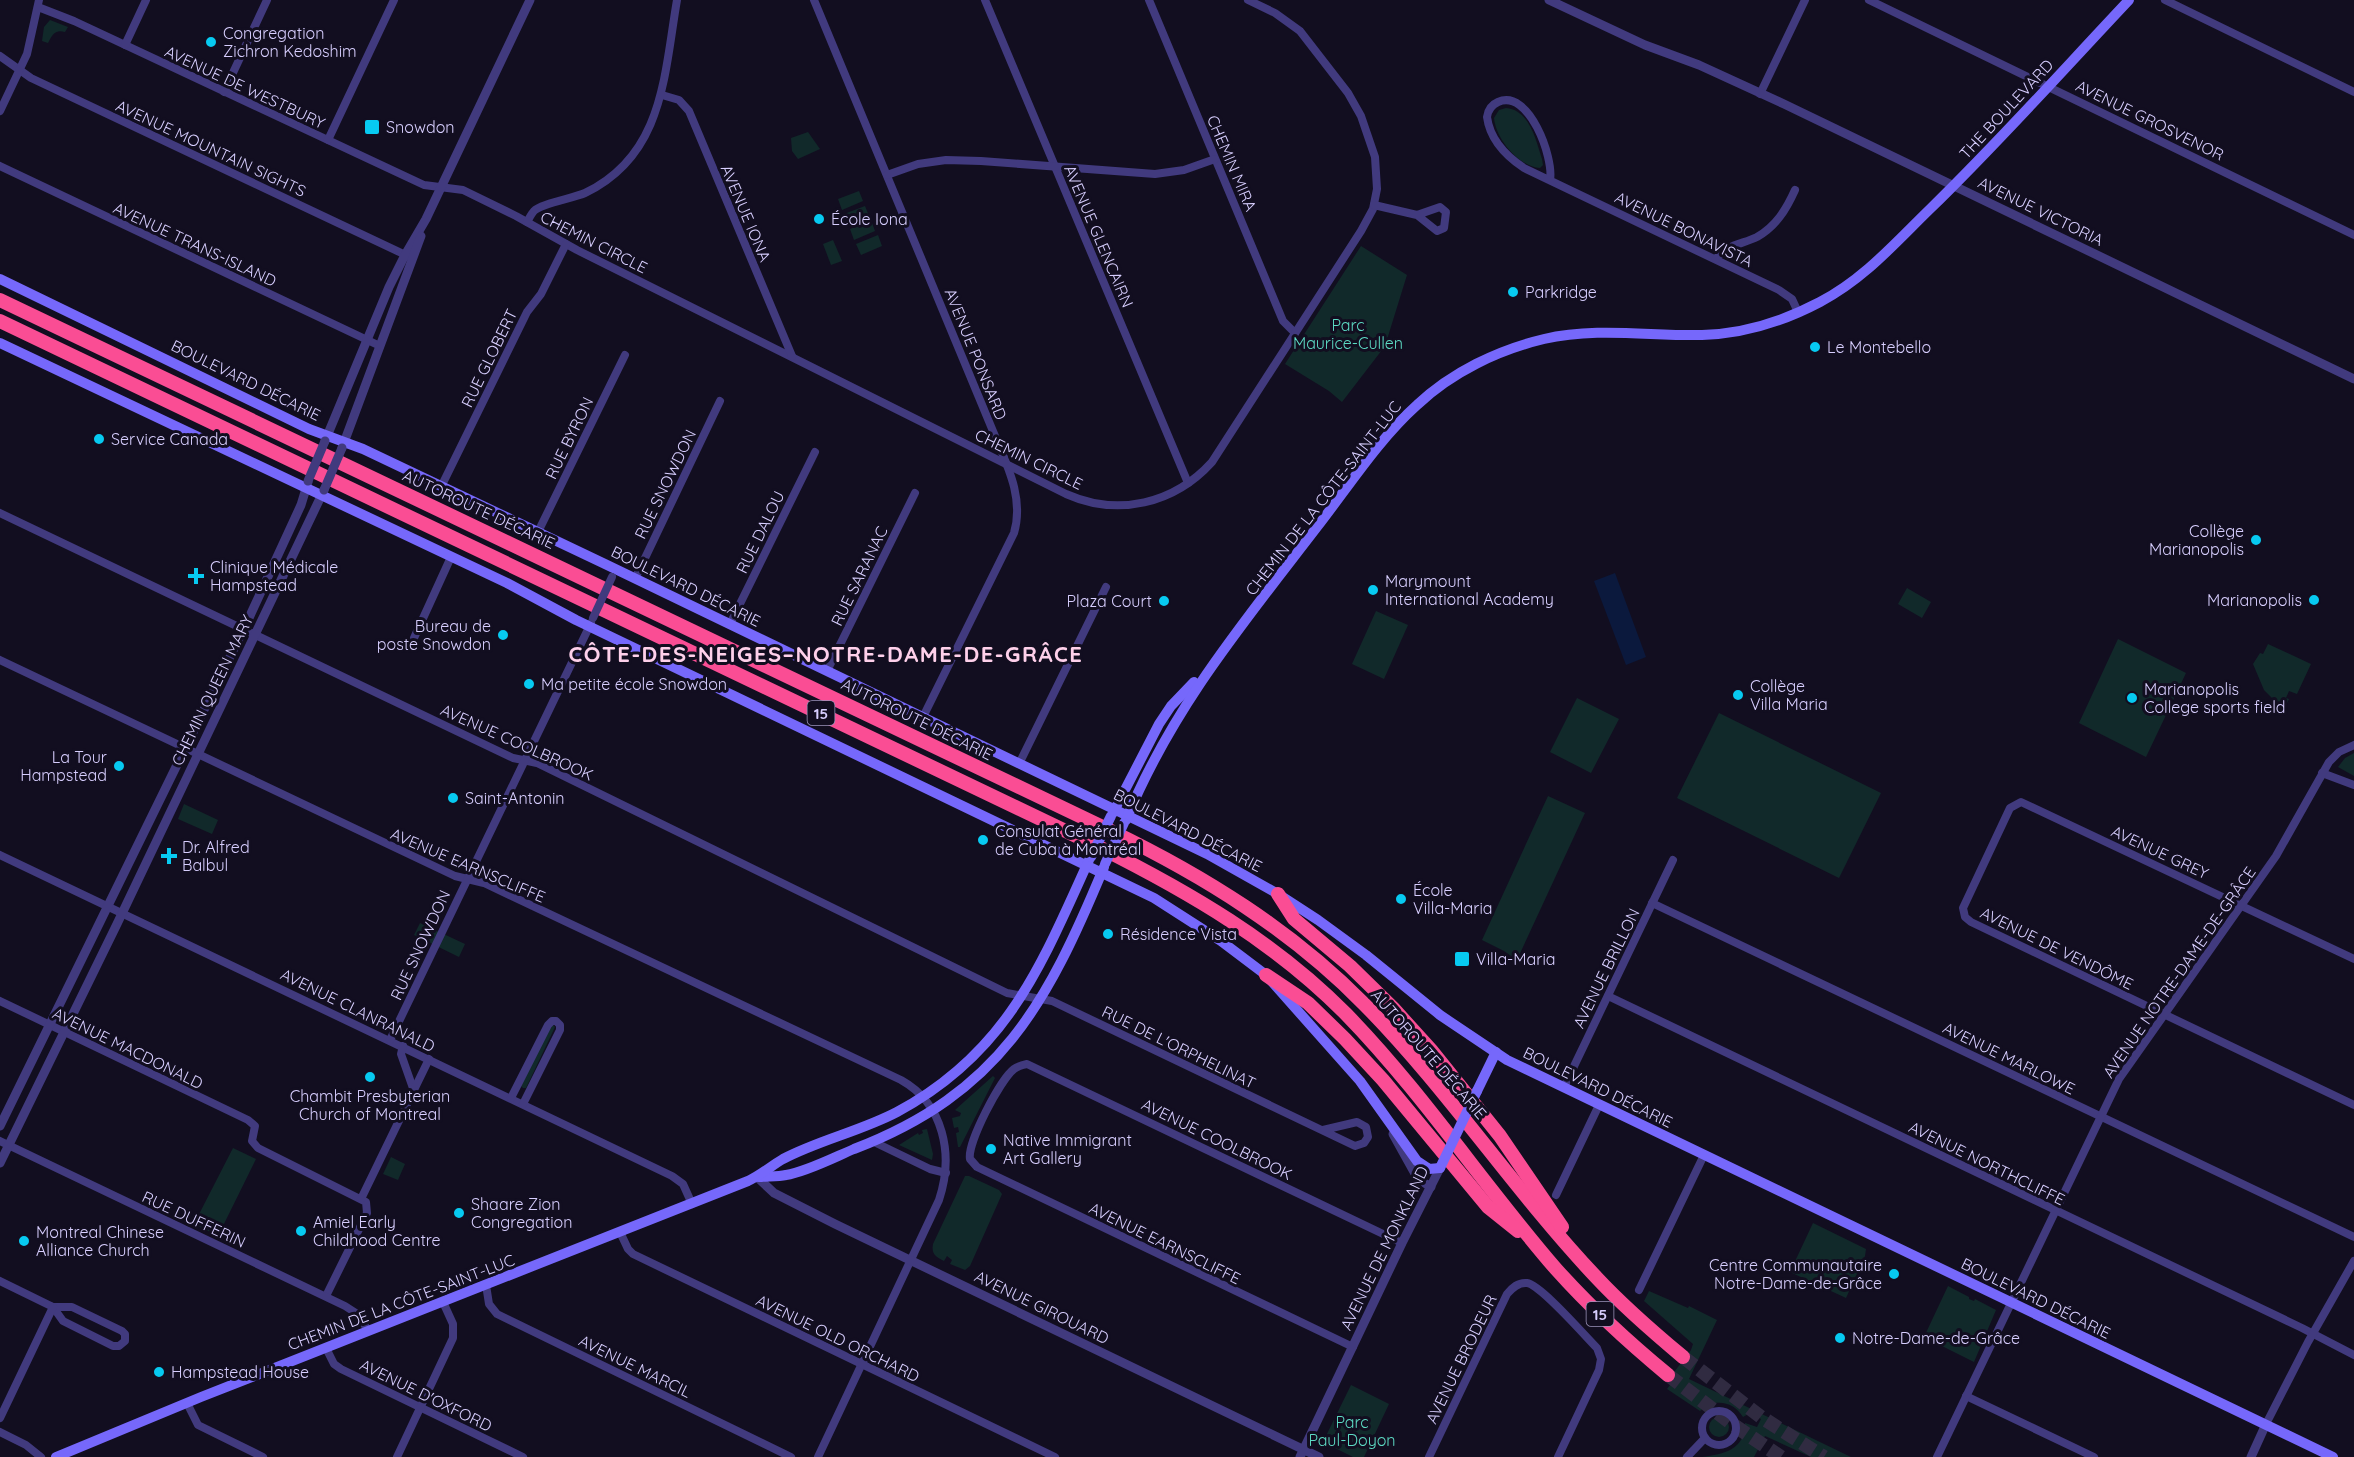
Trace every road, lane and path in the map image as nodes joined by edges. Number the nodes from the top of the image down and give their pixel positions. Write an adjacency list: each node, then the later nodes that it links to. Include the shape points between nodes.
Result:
1 (146, 0): 16 (street)
2 (267, 0): 20 (street)
3 (394, 0): 25 (street)
4 (530, 0): 32 (street, CHEMIN QUEEN MARY)
5 (677, 0): 23 (street, CHEMIN CIRCLE)
6 (814, 0): 29 (street, AVENUE PONSARD)
7 (986, 0): 28 (street, AVENUE GLENCAIRN)
8 (1149, 0): 26 (street, CHEMIN MIRA)
9 (1248, 0): 34 (street, CHEMIN CIRCLE, via 1275,13 1300,32 1348,93 1361,116 1375,157 1378,181)
10 (1549, 0): 22 (street, AVENUE VICTORIA)
11 (1804, 0): 22 (street)
12 (1869, 0): 19 (street, AVENUE GROSVENOR)
13 (2129, 0): 19 (main road, THE BOULEVARD)
14 (2165, 0): 21 (street)
15 (39, 3): 16 (street, AVENUE DE WESTBURY); 18 (street, via 30,46)
16 (125, 45): 20 (street, AVENUE DE WESTBURY)
17 (0, 56): 18 (street, AVENUE MOUNTAIN SIGHTS)
18 (20, 69): 24 (street); 40 (street, AVENUE MOUNTAIN SIGHTS, via 42,83)
19 (2048, 87): 31 (main road, THE BOULEVARD); 37 (street, AVENUE GROSVENOR)
20 (224, 92): 25 (street, AVENUE DE WESTBURY)
21 (2354, 92)
22 (1760, 94): 31 (street, AVENUE VICTORIA)
23 (662, 95): 36 (street, CHEMIN CIRCLE, via 644,139 619,170 586,192 536,209); 51 (street, AVENUE IONA, via 679,100 689,111)
24 (0, 111)
25 (328, 140): 32 (street, AVENUE DE WESTBURY, via 424,185)
26 (1215, 159): 28 (street, via 1162,173); 46 (street, CHEMIN MIRA, via 1283,321)
27 (0, 166): 47 (street, AVENUE TRANS-ISLAND)
28 (1055, 166): 29 (street, via 946,160 918,164); 58 (street, AVENUE GLENCAIRN)
29 (887, 175): 57 (street, AVENUE PONSARD)
30 (1550, 180): 30 (street, AVENUE BONAVISTA, via 1549,162 1530,115 1512,102 1493,105 1487,121 1502,150 1524,168); 41 (street, AVENUE BONAVISTA)
31 (1954, 185): 38 (main road, THE BOULEVARD); 52 (street, AVENUE VICTORIA)
32 (442, 187): 36 (street, CHEMIN CIRCLE, via 462,190); 40 (street, CHEMIN QUEEN MARY)
33 (1796, 190): 41 (street, via 1769,229 1726,249)
34 (1374, 205): 35 (street); 46 (street, CHEMIN CIRCLE)
35 (1417, 214)
36 (527, 222): 39 (street, CHEMIN CIRCLE)
37 (2354, 235)
38 (1903, 236): 44 (main road, CHEMIN DE LA CÔTE-SAINT-LUC, via 1858,278)
39 (566, 244): 51 (street, CHEMIN CIRCLE); 60 (street, RUE GLOBERT, via 541,294 527,312)
40 (409, 257): 47 (street, CHEMIN QUEEN MARY); 49 (street, CHEMIN QUEEN MARY)
41 (1716, 259): 44 (street, AVENUE BONAVISTA, via 1786,294)
42 (0, 279): 54 (main road, BOULEVARD DÉCARIE)
43 (0, 300): 143 (highway, AUTOROUTE DÉCARIE / 15, via 1026,789 1202,879 1281,932 1362,1002 1424,1070)
44 (1798, 312): 75 (main road, CHEMIN DE LA CÔTE-SAINT-LUC, via 1760,326 1717,334 1599,332 1561,336 1509,350 1464,370 1417,404 1392,431)
45 (0, 321): 140 (highway, 15, via 1099,847 1202,902 1256,938 1344,1013 1399,1072)
46 (1295, 333): 58 (street, CHEMIN CIRCLE, via 1216,456)
47 (366, 340): 49 (street, AVENUE TRANS-ISLAND); 54 (street, CHEMIN QUEEN MARY)
48 (0, 343): 59 (main road)
49 (380, 346): 55 (street, CHEMIN QUEEN MARY)
50 (625, 355): 64 (street, RUE BYRON)
51 (792, 356): 57 (street, CHEMIN CIRCLE)
52 (2354, 379)
53 (720, 401): 67 (street, RUE SNOWDON)
54 (326, 438): 55 (main road, BOULEVARD DÉCARIE); 59 (street, CHEMIN QUEEN MARY, bridge)
55 (343, 445): 60 (main road, BOULEVARD DÉCARIE); 61 (street, CHEMIN QUEEN MARY, bridge)
56 (815, 452): 70 (street, RUE DALOU)
57 (1006, 463): 58 (street, CHEMIN CIRCLE, via 1077,498 1107,506 1146,502); 77 (street, AVENUE PONSARD, via 1017,501 1014,533)
58 (1188, 483)
59 (307, 485): 61 (main road); 71 (street, CHEMIN QUEEN MARY, via 301,506)
60 (441, 487): 64 (main road, BOULEVARD DÉCARIE)
61 (323, 493): 65 (main road); 72 (street, CHEMIN QUEEN MARY)
62 (915, 493): 76 (street, RUE SARANAC)
63 (0, 513): 71 (street, AVENUE COOLBROOK)
64 (538, 532): 66 (main road, BOULEVARD DÉCARIE)
65 (452, 557): 69 (main road); 73 (street)
66 (614, 573): 67 (main road, BOULEVARD DÉCARIE); 69 (street, RUE SNOWDON, bridge)
67 (635, 579): 70 (main road, BOULEVARD DÉCARIE)
68 (1106, 587): 82 (street)
69 (591, 622): 81 (street, RUE SNOWDON); 90 (main road)
70 (730, 624): 76 (main road, BOULEVARD DÉCARIE)
71 (243, 629): 72 (street, AVENUE COOLBROOK); 79 (street, CHEMIN QUEEN MARY)
72 (256, 635): 80 (street, CHEMIN QUEEN MARY); 81 (street, AVENUE COOLBROOK)
73 (414, 638)
74 (0, 660): 79 (street, AVENUE EARNSCLIFFE)
75 (1213, 662): 86 (main road, CHEMIN DE LA CÔTE-SAINT-LUC, via 1167,711); 87 (main road, CHEMIN DE LA CÔTE-SAINT-LUC, via 1164,738)
76 (827, 671): 77 (main road, BOULEVARD DÉCARIE)
77 (923, 717): 82 (main road, BOULEVARD DÉCARIE)
78 (2354, 745): 83 (street, AVENUE NOTRE-DAME-DE-GRÂCE, via 2333,756)
79 (185, 749): 80 (street, AVENUE EARNSCLIFFE); 95 (street, CHEMIN QUEEN MARY)
80 (198, 755): 92 (street, AVENUE EARNSCLIFFE); 97 (street, CHEMIN QUEEN MARY)
81 (525, 761): 92 (street, RUE SNOWDON); 101 (street, AVENUE COOLBROOK, via 537,763)
82 (1020, 764): 86 (main road, BOULEVARD DÉCARIE)
83 (2322, 773): 84 (street); 96 (street, AVENUE NOTRE-DAME-DE-GRÂCE, via 2286,840)
84 (2354, 785)
85 (2019, 802): 96 (street, AVENUE GREY); 104 (street, AVENUE DE VENDÔME, via 2010,808 1970,892 1963,908 1965,917)
86 (1113, 813): 87 (main road, BOULEVARD DÉCARIE); 90 (main road, CHEMIN DE LA CÔTE-SAINT-LUC, bridge)
87 (1126, 819): 91 (main road, CHEMIN DE LA CÔTE-SAINT-LUC, bridge); 93 (main road, BOULEVARD DÉCARIE, via 1207,854)
88 (0, 855): 95 (street, AVENUE CLANRANALD)
89 (1672, 860): 94 (street, AVENUE BRILLON)
90 (1089, 861): 91 (main road); 101 (main road, CHEMIN DE LA CÔTE-SAINT-LUC)
91 (1103, 868): 99 (main road, via 1191,921); 102 (main road, CHEMIN DE LA CÔTE-SAINT-LUC)
92 (467, 880): 107 (street, RUE SNOWDON); 114 (street, AVENUE EARNSCLIFFE, via 484,883 901,1080)
93 (1278, 894): 109 (main road, BOULEVARD DÉCARIE, via 1337,933 1440,1015); 143 (highway, via 1294,919 1378,993 1444,1065 1500,1136)
94 (1652, 903): 100 (street, AVENUE BRILLON); 121 (street, AVENUE MARLOWE)
95 (108, 906): 97 (street, AVENUE CLANRANALD); 105 (street, CHEMIN QUEEN MARY)
96 (2241, 906): 98 (street, AVENUE GREY); 104 (street, AVENUE NOTRE-DAME-DE-GRÂCE)
97 (123, 912): 106 (street, CHEMIN QUEEN MARY); 107 (street, AVENUE CLANRANALD)
98 (2354, 959)
99 (1266, 975): 120 (main road, via 1360,1081); 140 (highway, via 1308,1003 1339,1032 1488,1207)
100 (1608, 996): 112 (street, AVENUE BRILLON); 136 (street, AVENUE NORTHCLIFFE)
101 (1022, 997): 102 (street, RUE DE L'ORPHELINAT); 114 (main road, CHEMIN DE LA CÔTE-SAINT-LUC, via 982,1048)
102 (1041, 999): 119 (main road, CHEMIN DE LA CÔTE-SAINT-LUC, via 995,1060); 123 (street, RUE DE L'ORPHELINAT)
103 (0, 1001): 105 (street, AVENUE MACDONALD)
104 (2164, 1014): 118 (street, AVENUE DE VENDÔME); 121 (street, AVENUE NOTRE-DAME-DE-GRÂCE, via 2126,1068)
105 (50, 1025): 106 (street, AVENUE MACDONALD); 122 (street, CHEMIN QUEEN MARY)
106 (65, 1033): 126 (street, CHEMIN QUEEN MARY); 134 (street, AVENUE MACDONALD, via 244,1118 254,1124 252,1141 258,1148)
107 (390, 1040): 108 (street, AVENUE CLANRANALD)
108 (403, 1046): 110 (street, AVENUE CLANRANALD); 113 (street, via 401,1053)
109 (1496, 1052): 112 (main road, BOULEVARD DÉCARIE); 129 (main road, AVENUE DE MONKLAND, bridge)
110 (429, 1059): 113 (street); 115 (street, AVENUE CLANRANALD)
111 (1019, 1066): 139 (street, AVENUE COOLBROOK, via 1031,1066); 153 (street, AVENUE EARNSCLIFFE, via 998,1089 971,1144 970,1159 977,1167)
112 (1564, 1087): 117 (main road, BOULEVARD DÉCARIE)
113 (414, 1091): 134 (street)
114 (923, 1097): 119 (street, AVENUE EARNSCLIFFE); 131 (main road, CHEMIN DE LA CÔTE-SAINT-LUC, via 872,1124 782,1160)
115 (511, 1098): 116 (street, AVENUE CLANRANALD); 116 (street, via 548,1025 556,1021 560,1030)
116 (523, 1104): 135 (street, AVENUE CLANRANALD, via 672,1176 683,1184)
117 (1599, 1104): 127 (main road, BOULEVARD DÉCARIE); 133 (street)
118 (2354, 1105)
119 (934, 1110): 125 (main road, CHEMIN DE LA CÔTE-SAINT-LUC); 130 (street, via 944,1137)
120 (1384, 1116): 129 (main road, via 1420,1164 1429,1169); 132 (street, via 1416,1176)
121 (2100, 1117): 136 (street, AVENUE NOTRE-DAME-DE-GRÂCE); 138 (street, AVENUE MARLOWE)
122 (0, 1126)
123 (1323, 1130): 123 (street, RUE DE L'ORPHELINAT, via 1360,1123 1368,1137 1355,1146)
124 (0, 1141): 126 (street, RUE DUFFERIN)
125 (874, 1142): 130 (street); 131 (main road, CHEMIN DE LA CÔTE-SAINT-LUC, via 789,1175)
126 (9, 1145): 128 (street, CHEMIN QUEEN MARY); 147 (street, RUE DUFFERIN)
127 (1704, 1155): 146 (street); 149 (main road, BOULEVARD DÉCARIE)
128 (0, 1163)
129 (1440, 1168): 132 (street, AVENUE DE MONKLAND)
130 (946, 1173): 141 (street, via 939,1200)
131 (757, 1177): 135 (main road, CHEMIN DE LA CÔTE-SAINT-LUC); 141 (street, AVENUE GIROUARD, via 777,1195)
132 (1431, 1186): 139 (street, AVENUE DE MONKLAND)
133 (1556, 1195)
134 (361, 1199): 147 (street, via 368,1210)
135 (692, 1204): 137 (main road, CHEMIN DE LA CÔTE-SAINT-LUC)
136 (2055, 1211): 149 (street, AVENUE NOTRE-DAME-DE-GRÂCE); 152 (street, AVENUE NORTHCLIFFE)
137 (620, 1232): 145 (main road, CHEMIN DE LA CÔTE-SAINT-LUC); 157 (street, AVENUE OLD ORCHARD, via 633,1254)
138 (2354, 1237)
139 (1402, 1243): 153 (street, AVENUE DE MONKLAND)
140 (1538, 1247): 158 (highway, 15, via 1587,1301)
141 (911, 1261): 157 (street); 166 (street, AVENUE GIROUARD)
142 (2354, 1261): 152 (street)
143 (1597, 1278): 156 (highway, AUTOROUTE DÉCARIE / 15)
144 (0, 1281): 150 (street)
145 (486, 1285): 148 (main road, CHEMIN DE LA CÔTE-SAINT-LUC); 172 (street, AVENUE MARCIL, via 489,1304 497,1314)
146 (1639, 1290)
147 (326, 1296): 151 (street, RUE DUFFERIN, via 356,1312)
148 (443, 1302): 151 (main road, CHEMIN DE LA CÔTE-SAINT-LUC); 161 (street, via 454,1335)
149 (2011, 1302): 159 (street, AVENUE NOTRE-DAME-DE-GRÂCE); 163 (main road, BOULEVARD DÉCARIE)
150 (53, 1307): 150 (street, via 63,1322 113,1346 125,1341 122,1331 75,1308); 162 (street)
151 (368, 1331): 154 (main road, CHEMIN DE LA CÔTE-SAINT-LUC)
152 (2313, 1334): 155 (street, AVENUE NORTHCLIFFE); 163 (street)
153 (1353, 1347): 166 (street, AVENUE DE MONKLAND)
154 (326, 1348): 160 (main road, CHEMIN DE LA CÔTE-SAINT-LUC); 161 (street, AVENUE D'OXFORD, via 341,1369)
155 (2354, 1355)
156 (1683, 1357)
157 (862, 1365): 173 (street); 174 (street, AVENUE OLD ORCHARD)
158 (1668, 1375)
159 (1966, 1396): 179 (street, AVENUE NOTRE-DAME-DE-GRÂCE); 180 (street)
160 (187, 1403): 168 (main road, CHEMIN DE LA CÔTE-SAINT-LUC); 169 (street, via 198,1425)
161 (421, 1407): 170 (street); 171 (street, AVENUE D'OXFORD)
162 (0, 1418)
163 (2266, 1424): 181 (street); 182 (main road, BOULEVARD DÉCARIE)
164 (0, 1432): 167 (street)
165 (1705, 1438): 165 (street, via 1714,1445 1728,1443 1736,1432 1734,1420 1724,1412 1711,1413 1703,1423); 178 (street)
166 (1302, 1453): 175 (street, AVENUE GIROUARD)
167 (41, 1457)
168 (56, 1457)
169 (263, 1457)
170 (397, 1457)
171 (523, 1457)
172 (791, 1457)
173 (818, 1457)
174 (1054, 1457)
175 (1319, 1457)
176 (1429, 1457): 177 (street, AVENUE BRODEUR, via 1508,1294 1517,1284 1531,1284 1544,1294 1597,1348 1601,1359)
177 (1557, 1457)
178 (1687, 1457)
179 (1937, 1457)
180 (2094, 1457)
181 (2251, 1457)
182 (2333, 1457)

